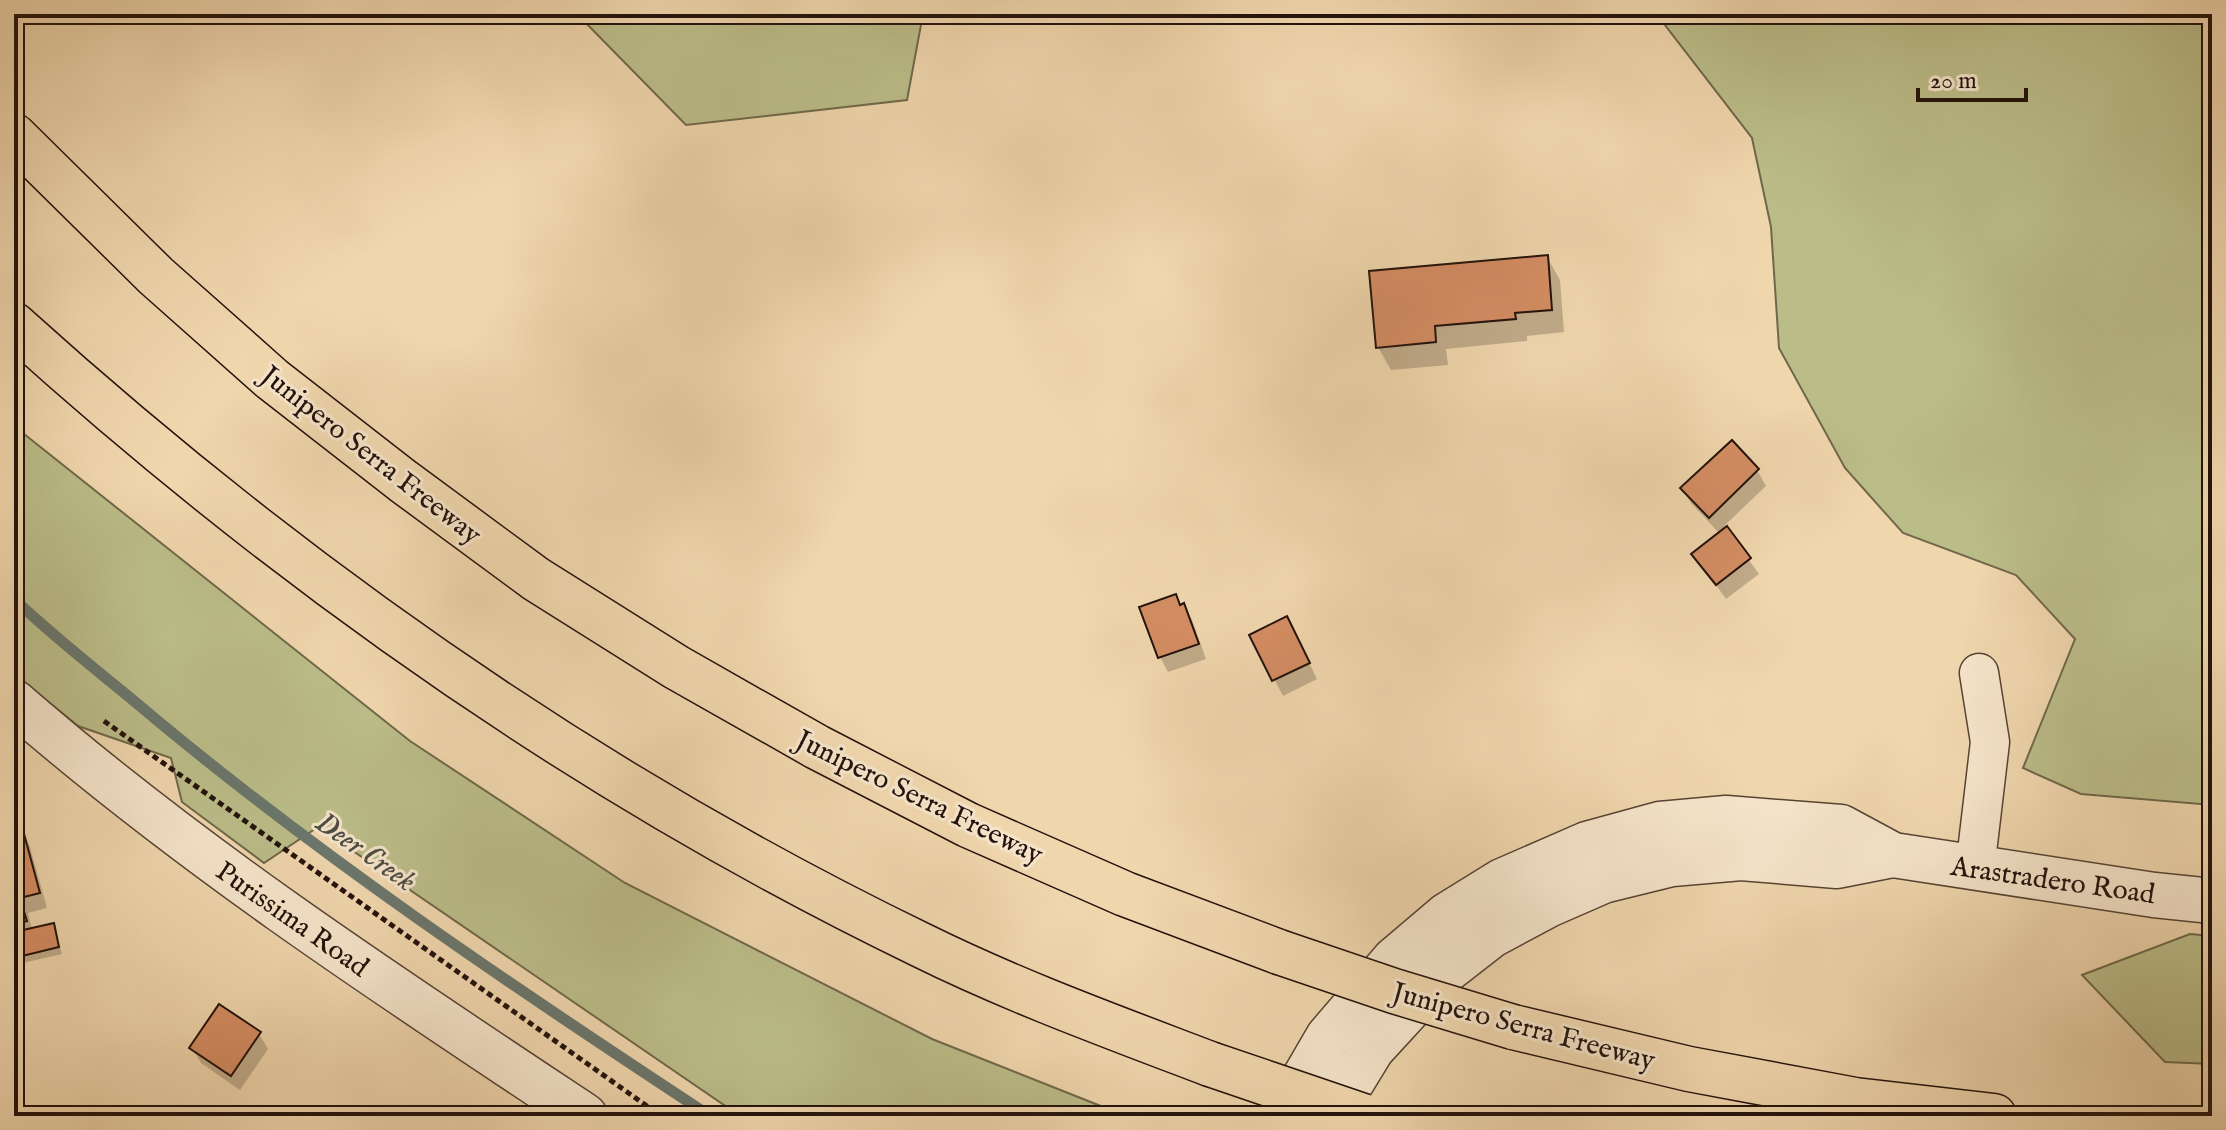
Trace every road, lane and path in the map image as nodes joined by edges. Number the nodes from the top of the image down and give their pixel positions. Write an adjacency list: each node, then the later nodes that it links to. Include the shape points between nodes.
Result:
1 (14, 136): 14 (highway, Junipero Serra Freeway, bridge, via 156,276 272,379 536,579 817,747 968,825 1125,894 1279,952 1513,1027 1689,1069 1855,1100)
2 (14, 325): 13 (highway, bridge, via 330,585 464,682 762,863 922,946 1082,1015)
3 (1979, 673): 7 (street, via 1990,742)
4 (14, 702): 9 (street, Purissima Road, via 144,811)
5 (92, 713): 10 (path)
6 (1893, 855): 7 (street, Arastradero Road); 11 (street, Arastradero Road, via 1841,827 1726,818 1660,824 1587,844 1530,868 1447,915 1394,960 1328,1037); 12 (street, Arastradero Road, via 1837,866 1741,858 1672,864 1603,881 1548,905 1492,935 1438,977 1372,1049)
7 (1975, 869): 8 (street, Arastradero Road)
8 (2212, 901)
9 (585, 1116)
10 (661, 1116)
11 (1282, 1116)
12 (1331, 1116)
13 (1363, 1116)
14 (1994, 1116)

